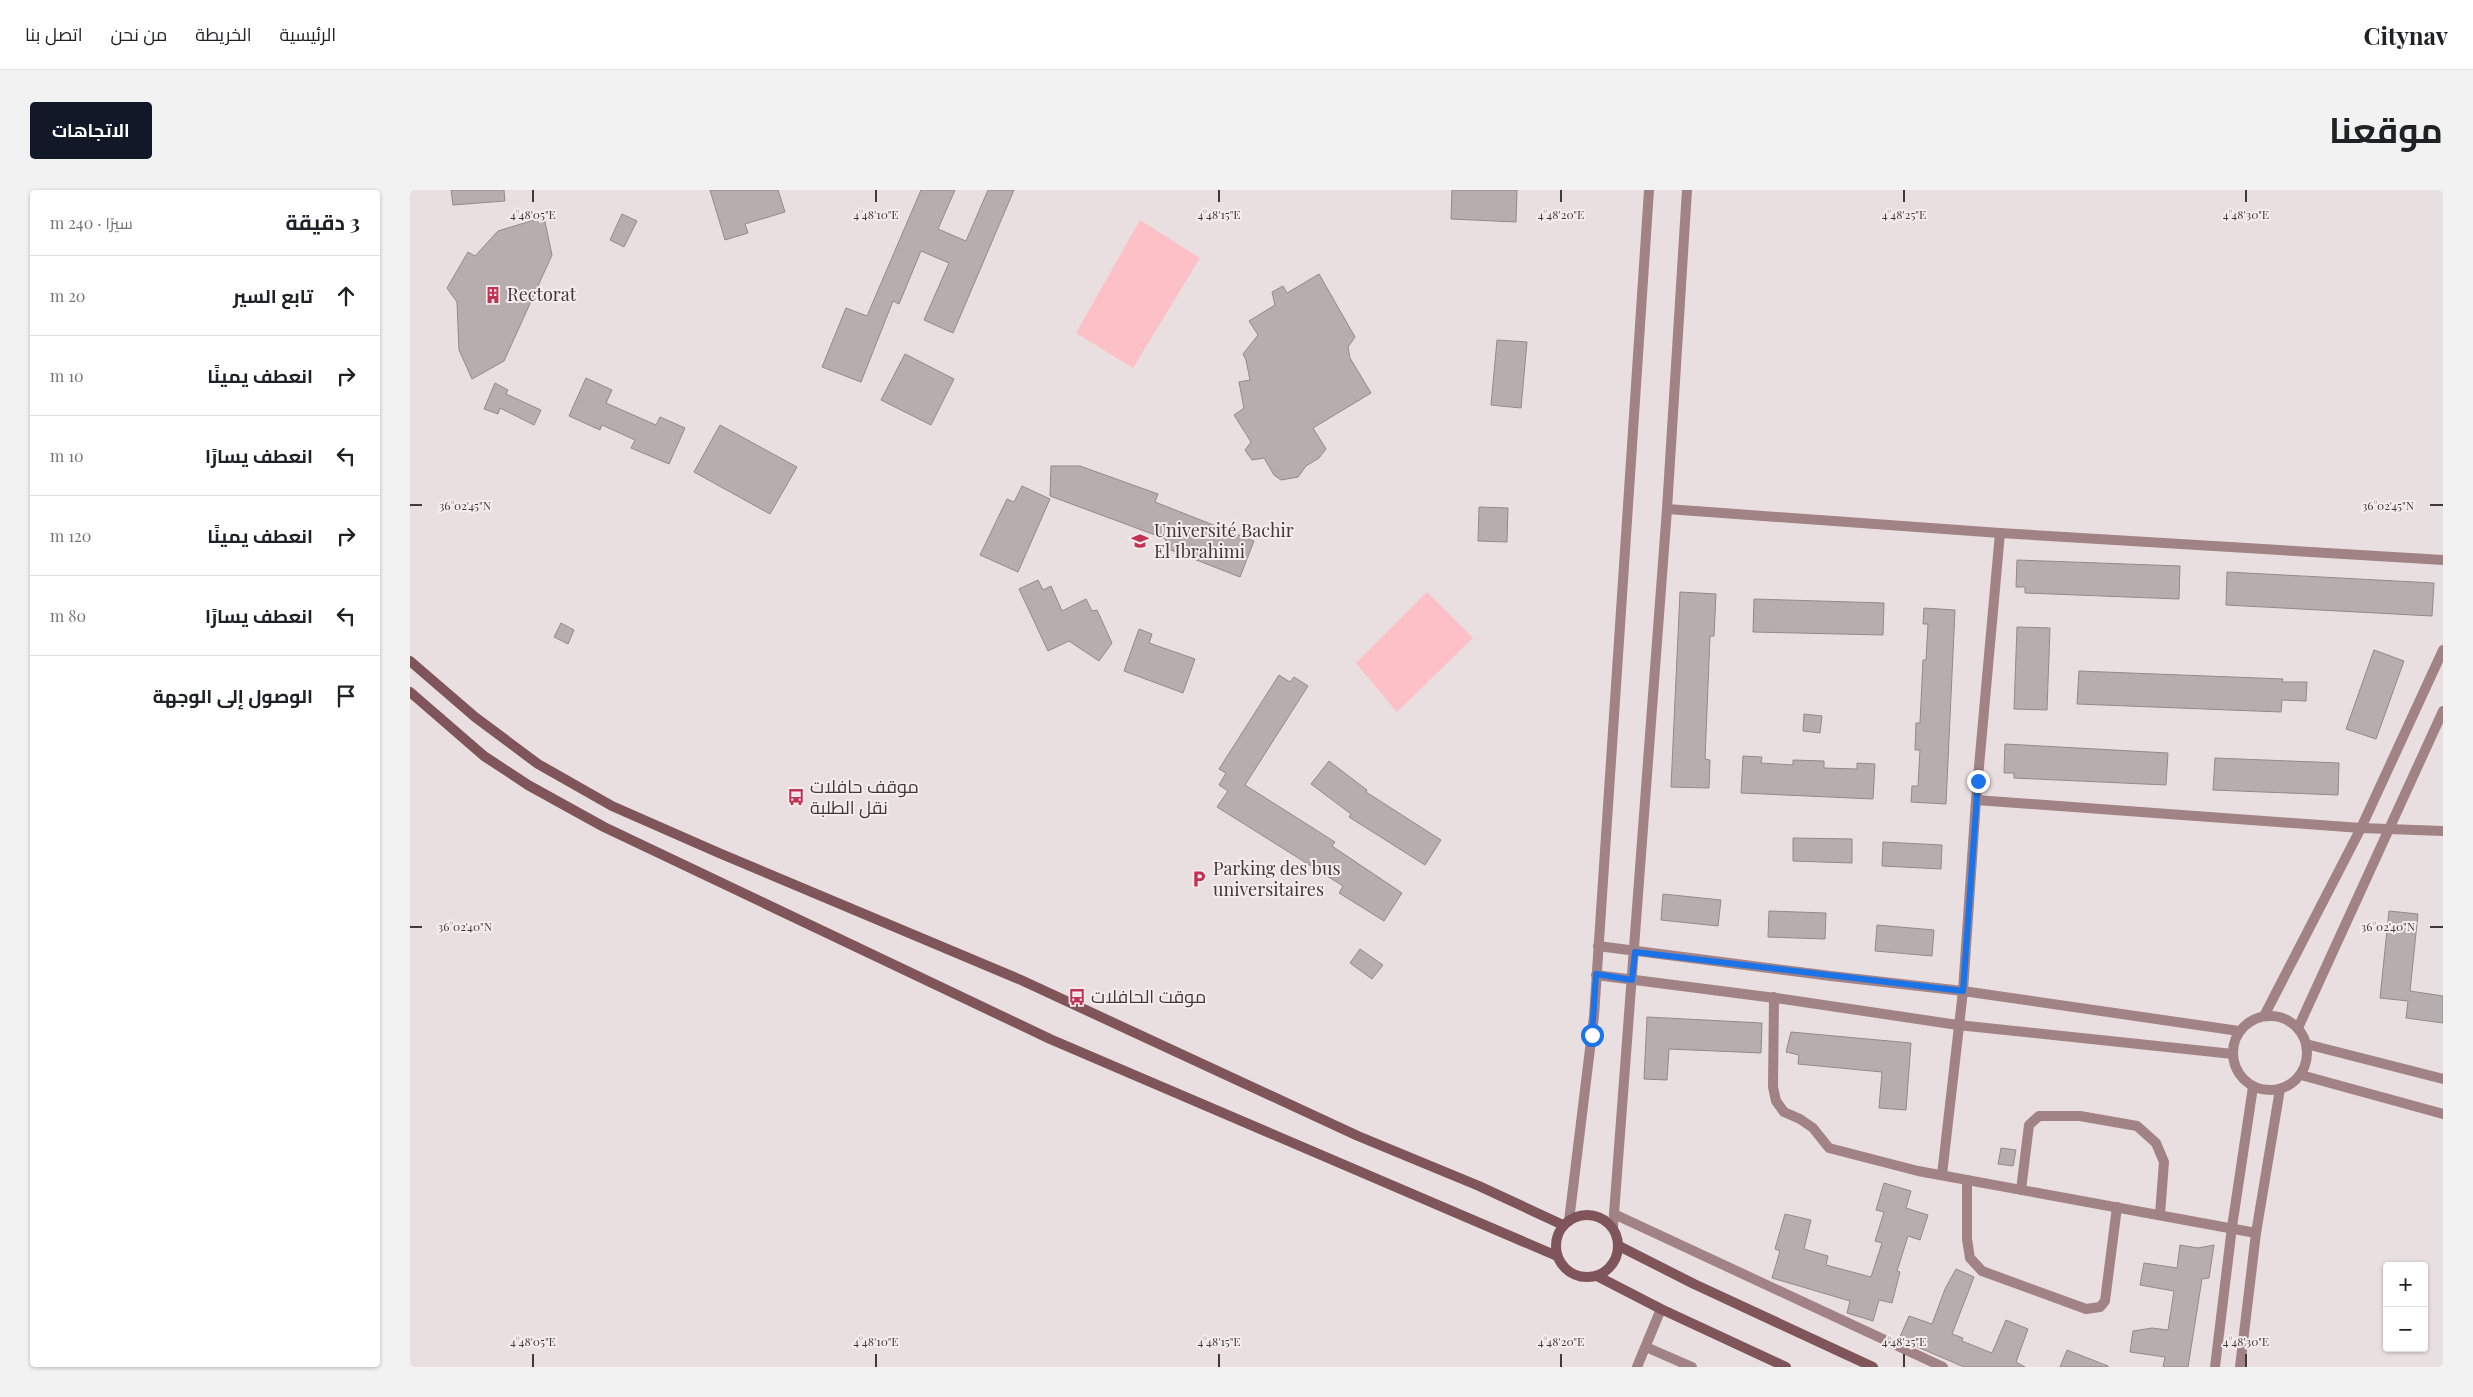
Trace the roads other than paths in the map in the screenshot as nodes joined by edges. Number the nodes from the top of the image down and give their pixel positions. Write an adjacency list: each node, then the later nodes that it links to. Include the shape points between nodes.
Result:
1 (1649, 190): 14 (street)
2 (1687, 190): 3 (street)
3 (1667, 509): 4 (street); 15 (street)
4 (2000, 533): 5 (street); 10 (street)
5 (2443, 560)
6 (2443, 650): 11 (street)
7 (410, 661): 37 (main road, via 475,717 538,764 612,806 1021,980 1358,1136)
8 (410, 692): 42 (main road, via 484,756 528,785 604,827 1050,1039)
9 (2443, 711): 12 (street)
10 (1976, 800): 11 (street); 18 (street)
11 (2361, 828): 12 (street); 20 (street)
12 (2389, 829): 13 (street); 22 (street)
13 (2443, 831)
14 (1598, 946): 15 (street); 16 (street)
15 (1635, 952): 17 (street); 18 (street)
16 (1596, 974): 17 (street); 37 (street, via 1594,1016)
17 (1632, 980): 19 (street); 35 (street)
18 (1963, 991): 21 (street); 23 (street)
19 (1774, 997): 21 (street); 31 (street, via 1772,1087 1776,1102 1784,1112 1814,1128 1829,1148)
20 (2264, 1016): 22 (street, via 2288,1020); 23 (street, via 2252,1020)
21 (1958, 1025): 25 (street); 31 (street)
22 (2298, 1028): 24 (street)
23 (2239, 1031): 25 (street)
24 (2306, 1044): 26 (street, via 2306,1064); 27 (street)
25 (2233, 1054): 28 (street, via 2237,1072)
26 (2301, 1075): 29 (street); 30 (street)
27 (2443, 1079)
28 (2253, 1087): 29 (street); 38 (street)
29 (2280, 1089): 40 (street)
30 (2443, 1114)
31 (1942, 1175): 32 (street)
32 (1967, 1180): 33 (street); 34 (street, via 1970,1258 1982,1271 2086,1310 2100,1307 2106,1301)
33 (2021, 1190): 34 (street); 36 (street, via 2030,1124 2039,1116 2080,1116 2137,1126 2156,1143 2164,1162)
34 (2117, 1207): 36 (street)
35 (1614, 1214): 39 (street); 50 (street)
36 (2160, 1214): 38 (street)
37 (1566, 1223): 39 (main road, via 1577,1216 1597,1216); 42 (main road, via 1557,1236)
38 (2232, 1227): 40 (street); 51 (street)
39 (1613, 1228): 41 (main road)
40 (2256, 1233): 52 (street)
41 (1619, 1246): 43 (main road, via 1613,1264); 49 (main road)
42 (1557, 1256): 43 (main road, via 1568,1272 1587,1278)
43 (1597, 1276): 44 (main road)
44 (1660, 1310): 45 (street); 48 (main road)
45 (1646, 1347): 46 (street); 47 (street)
46 (1637, 1367)
47 (1692, 1367)
48 (1786, 1367)
49 (1873, 1367)
50 (1943, 1367)
51 (2215, 1367)
52 (2240, 1367)

